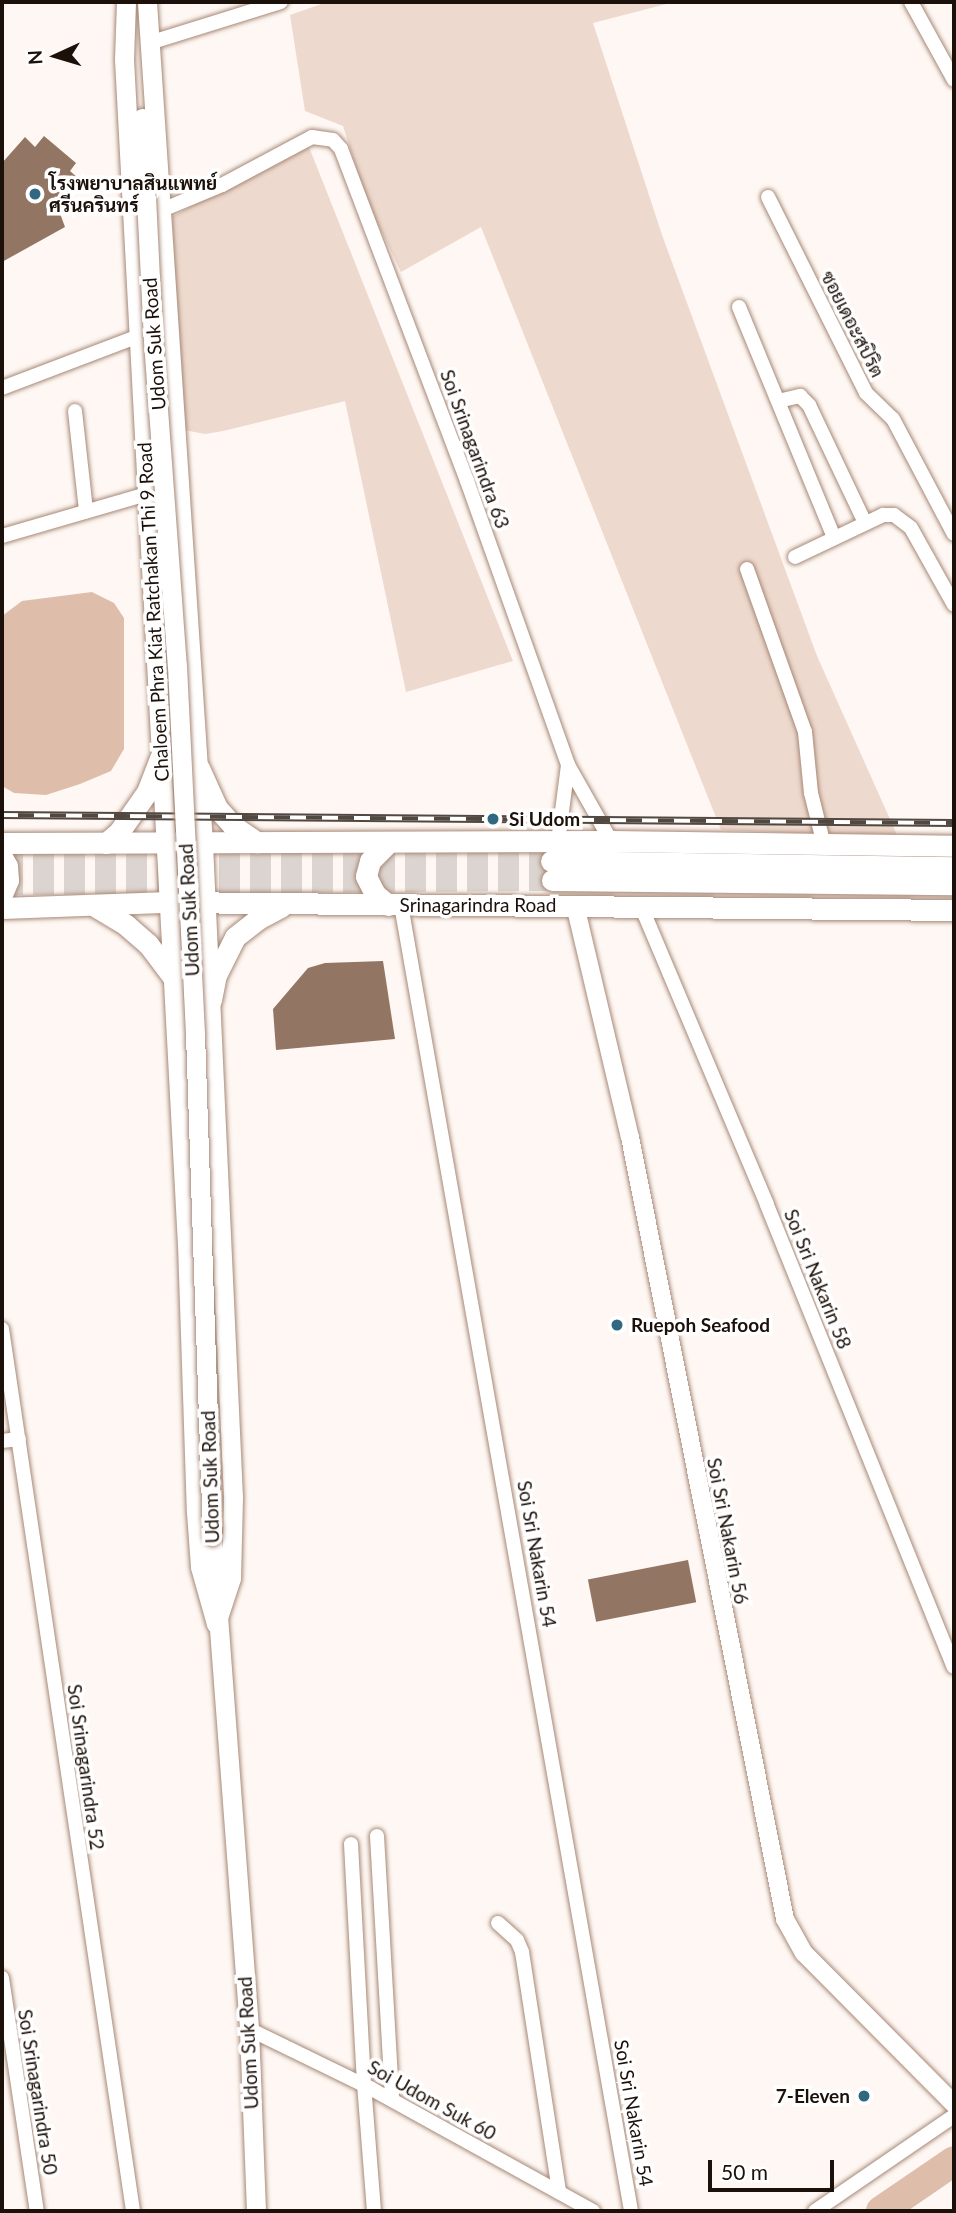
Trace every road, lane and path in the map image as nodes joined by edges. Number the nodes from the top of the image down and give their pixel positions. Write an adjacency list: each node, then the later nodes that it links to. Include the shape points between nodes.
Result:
1 (127, 2): 7 (main road, Chaloem Phra Kiat Ratchakan Thi 9 Road); 12 (main road, Chaloem Phra Kiat Ratchakan Thi 9 Road, via 124,60)
2 (146, 2): 5 (main road, Chaloem Phra Kiat Ratchakan Thi 9 Road)
3 (281, 2): 5 (street)
4 (911, 2): 6 (street)
5 (149, 43): 7 (main road, Chaloem Phra Kiat Ratchakan Thi 9 Road); 10 (main road, Chaloem Phra Kiat Ratchakan Thi 9 Road)
6 (954, 80)
7 (142, 118): 8 (main road, Chaloem Phra Kiat Ratchakan Thi 9 Road)
8 (146, 197): 60 (main road, Udom Suk Road, bridge, via 192,966)
9 (768, 197): 19 (street, ซอยเดอะสปิริต, via 866,393 893,419)
10 (162, 210): 25 (main road, Chaloem Phra Kiat Ratchakan Thi 9 Road); 28 (street, Soi Srinagarindra 63, via 222,185 312,137 333,140 341,149)
11 (738, 307): 14 (street)
12 (139, 336): 13 (street); 16 (main road, Chaloem Phra Kiat Ratchakan Thi 9 Road)
13 (2, 388)
14 (778, 401): 18 (street, via 800,396 809,405); 21 (street)
15 (75, 411): 17 (street)
16 (147, 494): 17 (street); 26 (main road, Chaloem Phra Kiat Ratchakan Thi 9 Road)
17 (86, 511): 20 (street)
18 (865, 523): 21 (street); 24 (street, via 883,515 902,518)
19 (954, 534)
20 (2, 536)
21 (834, 538): 22 (street)
22 (795, 557)
23 (747, 569): 37 (street, via 805,732 811,793)
24 (954, 605)
25 (193, 688): 26 (main road, via 189,706 176,714 163,706); 29 (main road, Chaloem Phra Kiat Ratchakan Thi 9 Road)
26 (157, 691): 27 (main road, Chaloem Phra Kiat Ratchakan Thi 9 Road)
27 (160, 758): 34 (main road, via 147,792); 35 (main road, Chaloem Phra Kiat Ratchakan Thi 9 Road)
28 (568, 765): 30 (street, Soi Srinagarindra 63); 40 (street, Soi Srinagarindra 63)
29 (199, 768): 31 (main road, via 216,808); 36 (main road, Chaloem Phra Kiat Ratchakan Thi 9 Road)
30 (611, 841): 37 (main road, Srinagarindra Road); 40 (main road, Srinagarindra Road)
31 (257, 842): 32 (main road, Srinagarindra Road); 36 (main road, Srinagarindra Road)
32 (389, 842): 40 (main road, Srinagarindra Road, via 429,842); 48 (main road, via 370,861 366,876 369,886)
33 (2, 843): 34 (main road, Srinagarindra Road)
34 (106, 843): 35 (main road, Srinagarindra Road)
35 (165, 844): 36 (main road, Srinagarindra Road); 44 (main road, Udom Suk Road)
36 (203, 844): 45 (main road, Udom Suk Road)
37 (824, 845): 38 (main road, Srinagarindra Road)
38 (954, 846)
39 (2, 857): 43 (main road, via 8,880)
40 (554, 861): 41 (main road, Srinagarindra Road); 42 (main road, Srinagarindra Road)
41 (954, 867)
42 (954, 884)
43 (2, 894)
44 (169, 902): 45 (main road, Srinagarindra Road); 46 (main road, Srinagarindra Road); 53 (main road, Udom Suk Road)
45 (206, 903): 47 (main road, Srinagarindra Road); 54 (main road, Udom Suk Road)
46 (92, 905): 51 (main road, Srinagarindra Road); 53 (main road, via 134,931)
47 (286, 905): 48 (main road, Srinagarindra Road); 54 (main road, via 235,937 216,975)
48 (395, 905): 49 (main road, Srinagarindra Road); 77 (street, Soi Sri Nakarin 54)
49 (575, 905): 50 (main road, Srinagarindra Road); 69 (street, Soi Sri Nakarin 56, via 630,1137 785,1919 804,1953)
50 (641, 906): 52 (main road, Srinagarindra Road); 61 (street, Soi Sri Nakarin 58)
51 (2, 908)
52 (954, 910)
53 (173, 977): 55 (main road, Udom Suk Road)
54 (211, 1000): 56 (main road, Udom Suk Road)
55 (182, 1147): 56 (main road, via 192,1130 200,1129 210,1133); 60 (main road, Udom Suk Road, via 200,1567)
56 (217, 1147): 60 (main road, Udom Suk Road, via 233,1497 231,1578)
57 (2, 1328): 58 (street, Soi Srinagarindra 52)
58 (19, 1439): 59 (street); 73 (street, Soi Srinagarindra 52)
59 (2, 1441)
60 (216, 1624): 66 (main road, Udom Suk Road)
61 (954, 1667)
62 (377, 1836): 68 (street)
63 (351, 1844): 67 (street)
64 (498, 1923): 71 (street, via 517,1940 522,1952)
65 (2, 1978): 72 (street, Soi Srinagarindra 50)
66 (249, 2029): 67 (street, Soi Udom Suk 60); 74 (main road, Udom Suk Road)
67 (364, 2084): 68 (street, Soi Udom Suk 60); 75 (street)
68 (392, 2100): 71 (street, Soi Udom Suk 60)
69 (954, 2105)
70 (954, 2116): 78 (street)
71 (559, 2192): 76 (street, Soi Udom Suk 60)
72 (37, 2211)
73 (133, 2211)
74 (256, 2211)
75 (374, 2211)
76 (593, 2211)
77 (631, 2211)
78 (815, 2211)

